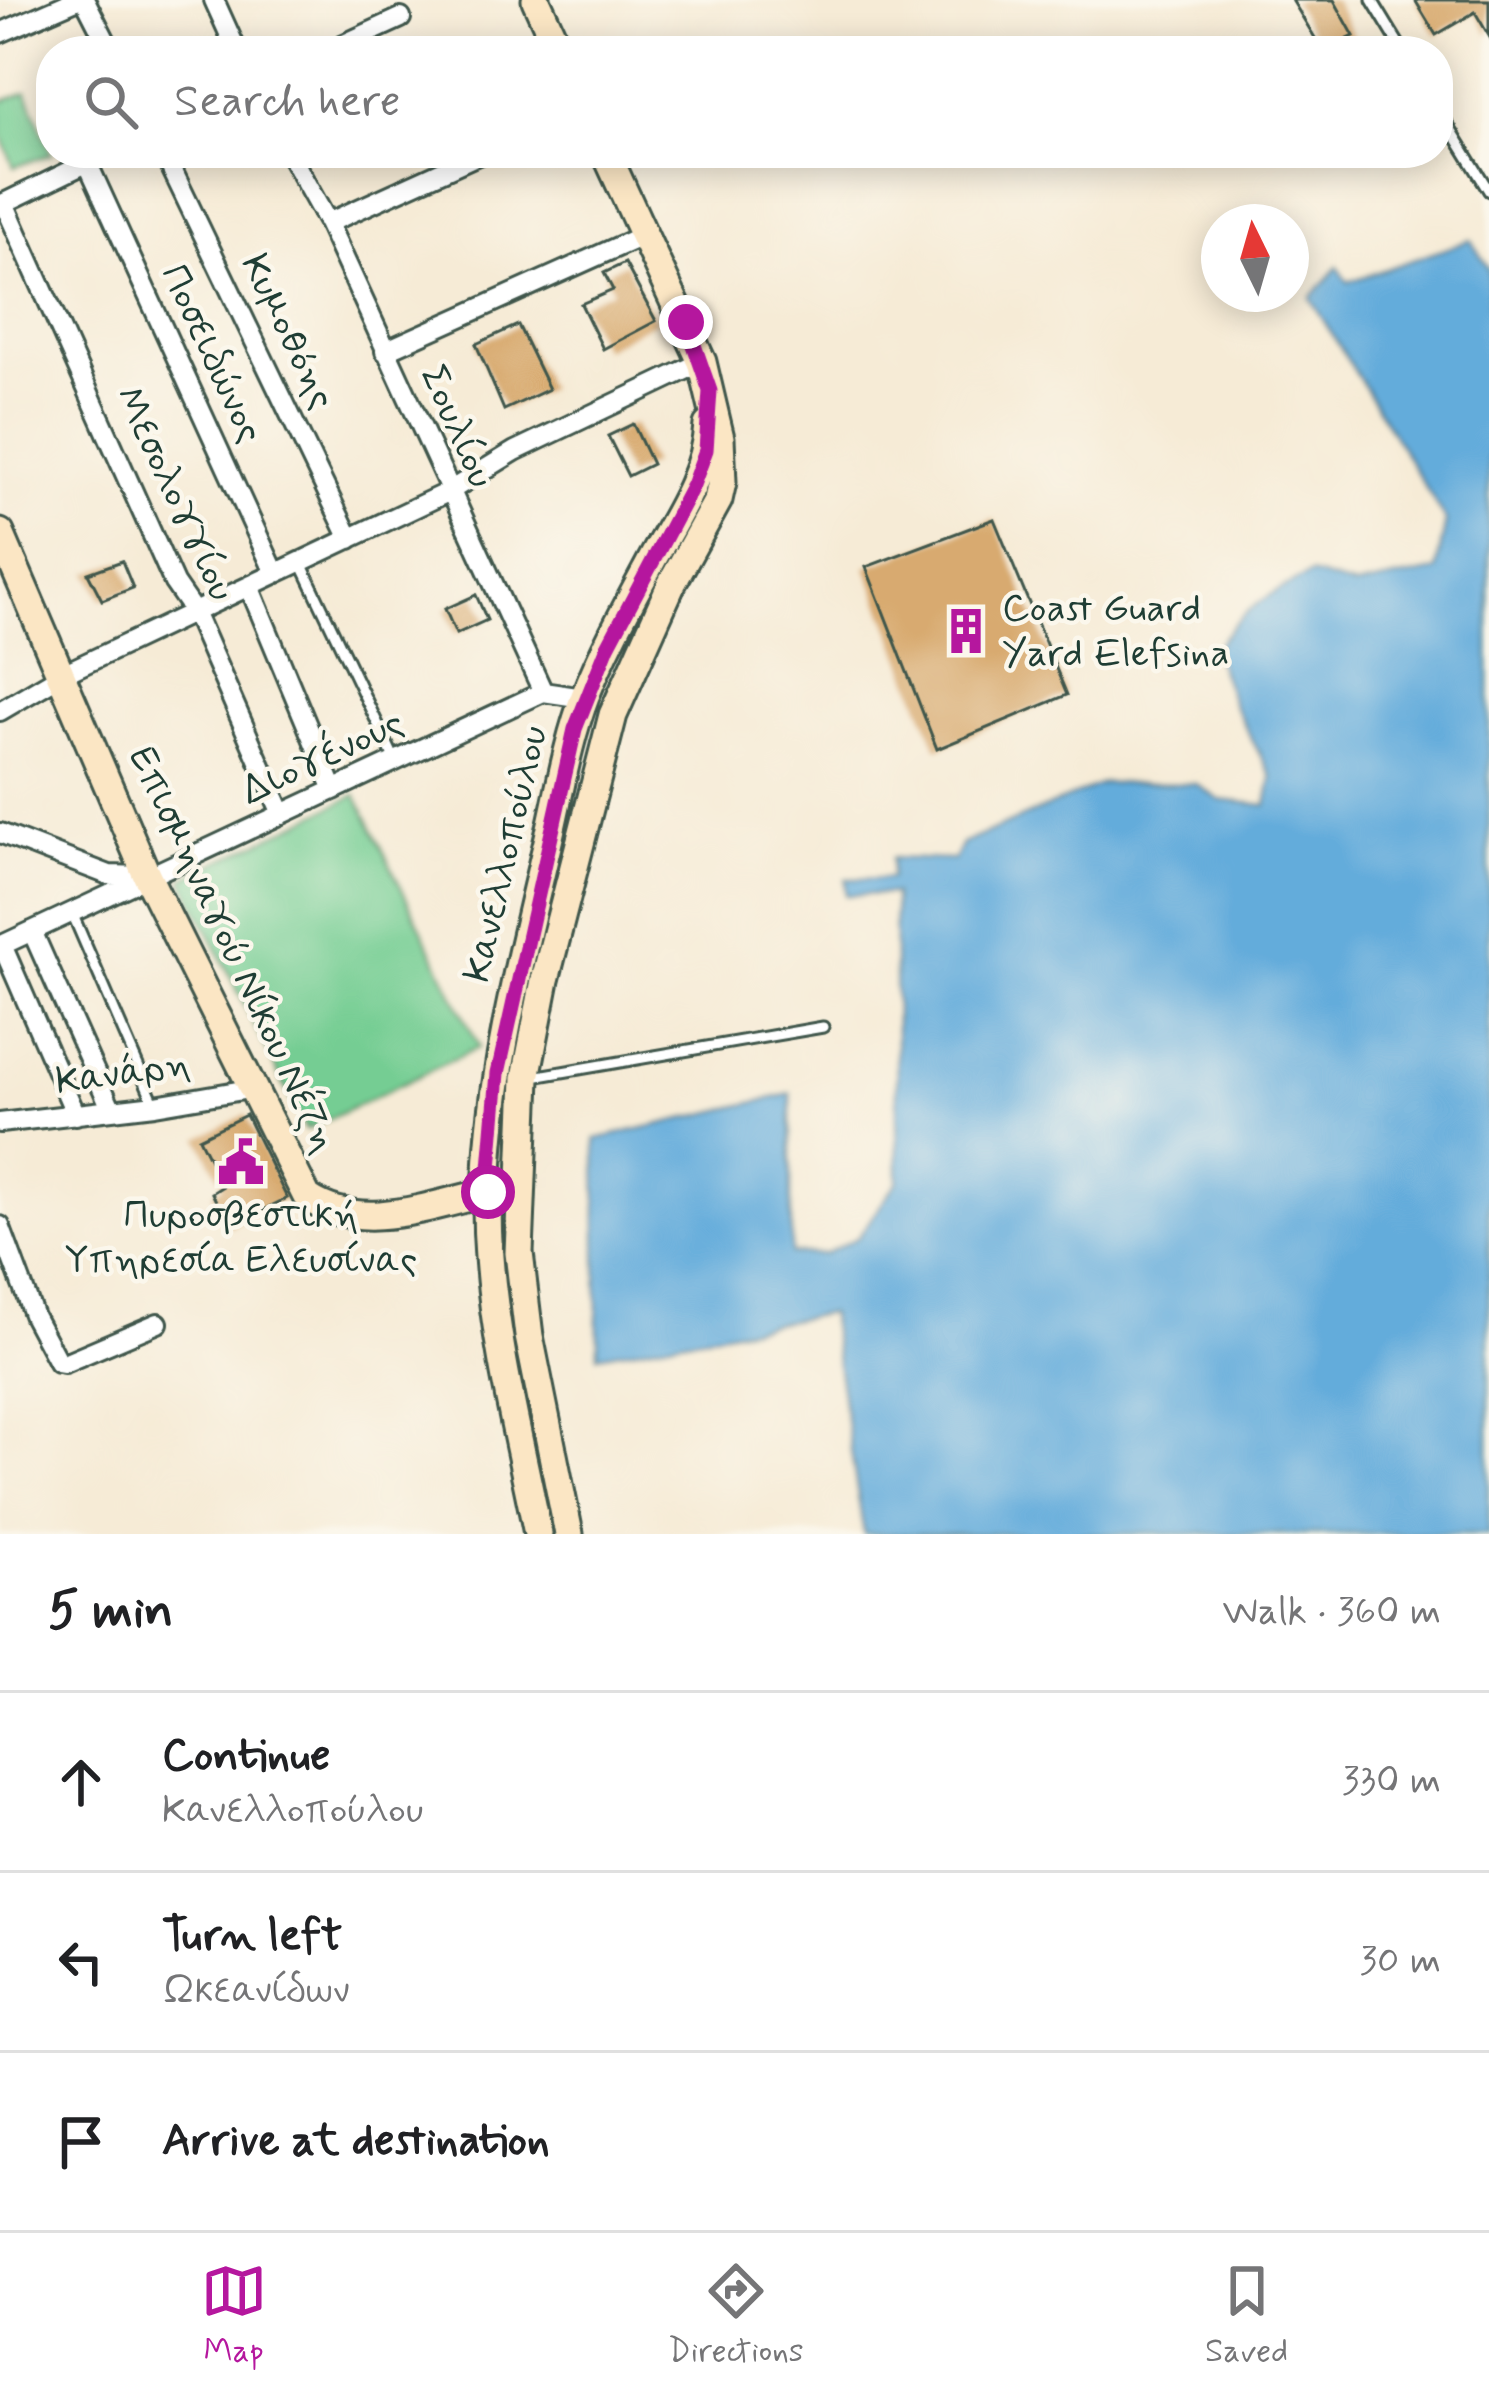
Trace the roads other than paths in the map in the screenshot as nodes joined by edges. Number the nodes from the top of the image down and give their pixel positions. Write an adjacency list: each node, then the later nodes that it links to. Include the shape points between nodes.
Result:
1 (80, 0): 6 (street); 7 (street)
2 (214, 0): 8 (street)
3 (536, 0): 10 (street)
4 (1372, 0): 11 (lane)
5 (401, 18): 9 (street)
6 (0, 33)
7 (103, 36)
8 (230, 36)
9 (362, 36)
10 (552, 36)
11 (1394, 36)
12 (1453, 132): 19 (lane)
13 (76, 168): 20 (street)
14 (91, 168): 30 (street, Ποσειδώνος)
15 (171, 168): 28 (street, Κυμοθόης)
16 (297, 168): 21 (street, Σουλίου)
17 (449, 168): 21 (street)
18 (613, 168): 22 (street)
19 (1489, 191)
20 (2, 204): 32 (street, Μεσολογγίου)
21 (328, 223): 23 (street, Σουλίου)
22 (644, 236): 23 (street); 24 (street)
23 (385, 351): 26 (street, Σουλίου)
24 (702, 362): 25 (street); 26 (street)
25 (710, 391): 35 (street, Κανελλοπούλου, via 699,470); 47 (street, Κανελλοπούλου, via 722,458 718,500 670,584 613,715)
26 (448, 492): 28 (street); 34 (street, Σουλίου)
27 (0, 533): 33 (street, Επισμηναγού Νίκου Νέζη)
28 (350, 539): 29 (street)
29 (302, 563): 30 (street); 37 (lane)
30 (275, 573): 31 (street)
31 (250, 586): 32 (street); 38 (street)
32 (194, 612): 33 (street); 39 (street, Μεσολογγίου)
33 (63, 674): 36 (street); 41 (street, Επισμηναγού Νίκου Νέζη)
34 (543, 692): 35 (street); 37 (street, Διογένους)
35 (584, 698): 46 (street, Κανελλοπούλου)
36 (0, 711)
37 (395, 760): 38 (street, Διογένους)
38 (334, 790): 39 (street, Διογένους)
39 (282, 814): 41 (street, Διογένους)
40 (0, 833): 41 (street, via 109,875)
41 (146, 876): 42 (street, Διογένους); 48 (street, Επισμηναγού Νίκου Νέζη)
42 (72, 914): 43 (street, Διογένους); 49 (lane)
43 (32, 931): 44 (street, Διογένους); 50 (street)
44 (1, 945): 51 (street)
45 (823, 1027): 47 (lane)
46 (498, 1073): 47 (lane); 54 (street, Κανελλοπούλου)
47 (526, 1078): 53 (street, Κανελλοπούλου)
48 (255, 1088): 49 (street, Κανάρη); 54 (street, Επισμηναγού Νίκου Νέζη, via 307,1198 324,1210 375,1216)
49 (155, 1105): 50 (street, Κανάρη)
50 (111, 1108): 51 (street, Κανάρη)
51 (76, 1115): 52 (street, Κανάρη)
52 (0, 1123)
53 (519, 1186): 54 (street, Επισμηναγού Νίκου Νέζη); 58 (street, Κανελλοπούλου, via 529,1336)
54 (488, 1192): 57 (street, Κανελλοπούλου, via 500,1340)
55 (0, 1226): 56 (street, via 58,1362)
56 (158, 1323)
57 (538, 1534)
58 (568, 1534)

